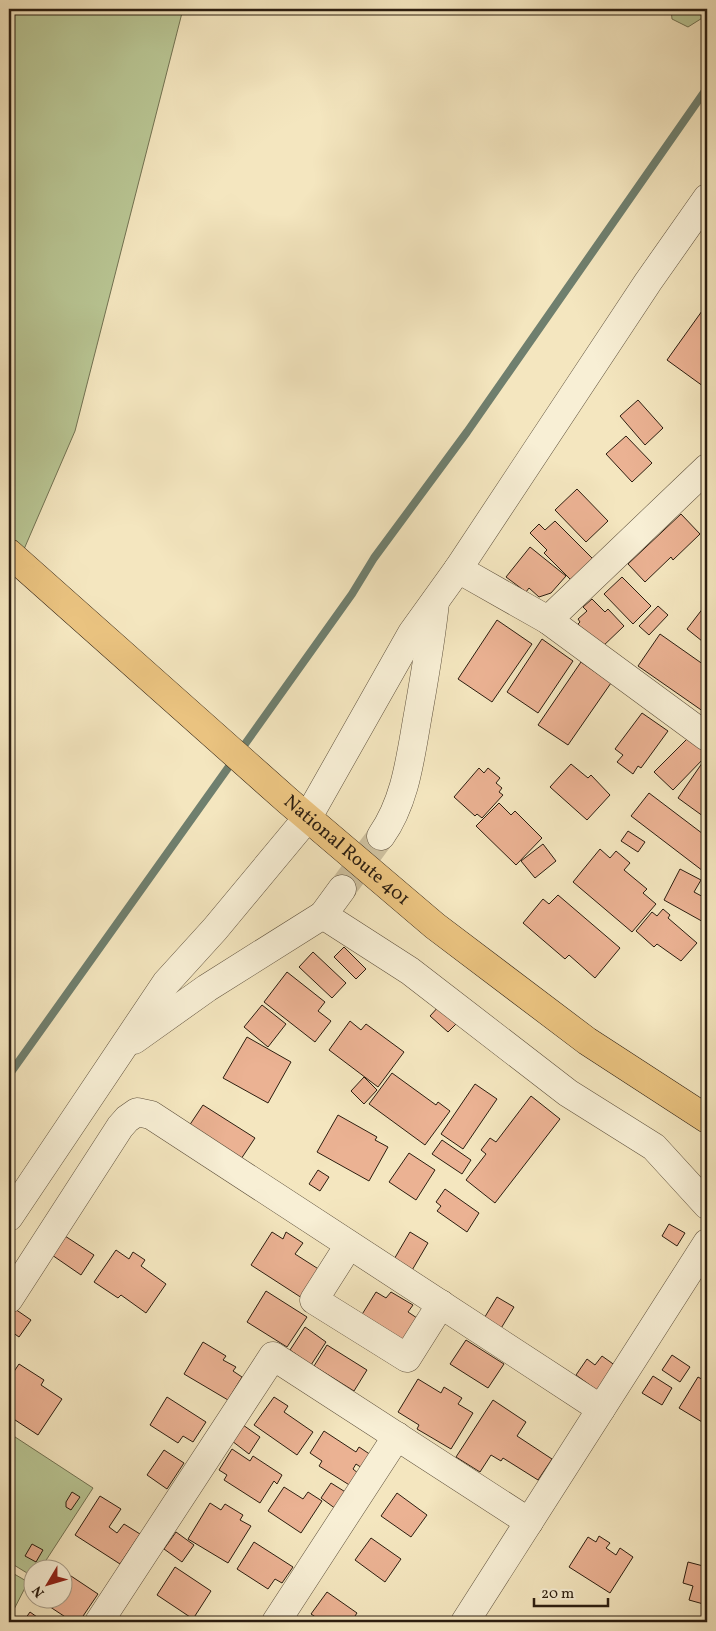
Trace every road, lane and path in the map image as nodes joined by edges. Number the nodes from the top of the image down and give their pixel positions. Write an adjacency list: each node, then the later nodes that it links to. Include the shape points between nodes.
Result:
1 (707, 198): 4 (street)
2 (707, 468): 6 (street)
3 (9, 554): 8 (highway, National Route 401)
4 (458, 569): 5 (street); 6 (street)
5 (435, 600): 8 (street); 9 (street, via 431,646 406,780 391,821)
6 (548, 620): 7 (street)
7 (707, 737)
8 (298, 809): 12 (street, via 215,929 166,983); 13 (highway, National Route 401, via 435,926 587,1041)
9 (380, 836)
10 (342, 889): 11 (street)
11 (323, 915): 12 (street, via 207,988); 14 (street, via 410,971 568,1094 654,1147)
12 (118, 1052): 15 (street)
13 (707, 1120)
14 (707, 1205)
15 (9, 1217)
16 (707, 1243): 20 (street)
17 (349, 1245): 18 (street, via 152,1115 137,1112 120,1127); 19 (street); 19 (street, via 314,1300 407,1358)
18 (9, 1298)
19 (441, 1304): 20 (street)
20 (601, 1409): 22 (street)
21 (397, 1436): 22 (street); 23 (street, via 273,1356); 24 (street)
22 (529, 1522): 25 (street)
23 (99, 1622)
24 (276, 1622)
25 (465, 1622)

